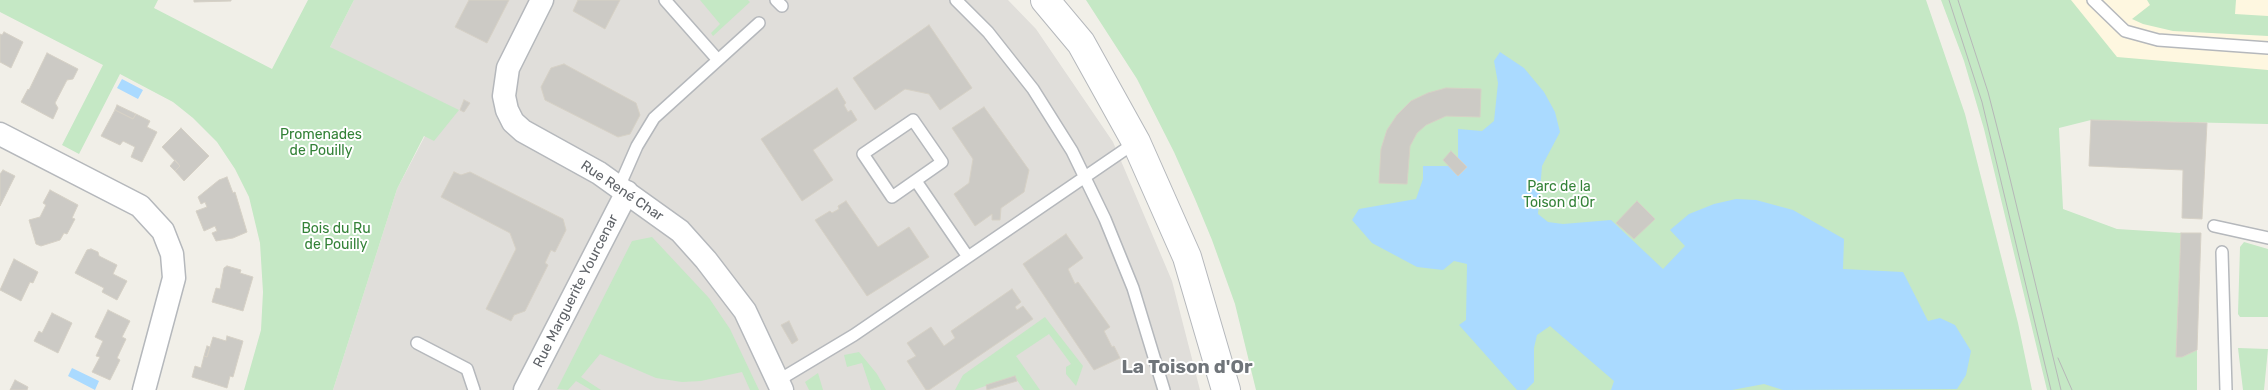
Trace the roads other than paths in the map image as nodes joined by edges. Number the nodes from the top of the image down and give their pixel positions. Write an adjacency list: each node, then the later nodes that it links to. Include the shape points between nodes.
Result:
1 (542, 0): 13 (street, Rue René Char, via 508,68 504,96 507,110 523,131 599,172)
2 (665, 0): 8 (lane)
3 (956, 0): 11 (lane, via 988,32 1033,89)
4 (1045, 0): 10 (street, via 1081,43)
5 (2093, 0): 7 (lane, via 2125,31 2158,40)
6 (759, 23): 8 (lane)
7 (2268, 48)
8 (718, 60): 13 (lane, via 654,118 637,146)
9 (0, 134): 21 (street, via 140,206 163,230 172,254 174,278)
10 (1136, 142): 11 (lane); 24 (street, via 1187,257)
11 (1085, 177): 17 (lane); 23 (lane, via 1133,288)
12 (916, 181): 12 (lane, via 942,162 914,120 863,154 892,197); 17 (lane)
13 (623, 189): 19 (street, Rue René Char, via 680,231 706,260 745,311); 20 (street, Rue Marguerite Yourcenar)
14 (2214, 226): 15 (lane)
15 (2268, 238)
16 (2222, 252): 25 (lane)
17 (968, 257): 19 (lane)
18 (417, 342): 22 (lane, via 467,370)
19 (781, 385)
20 (529, 389)
21 (144, 390)
22 (474, 390)
23 (1164, 390)
24 (1226, 390)
25 (2226, 390)

